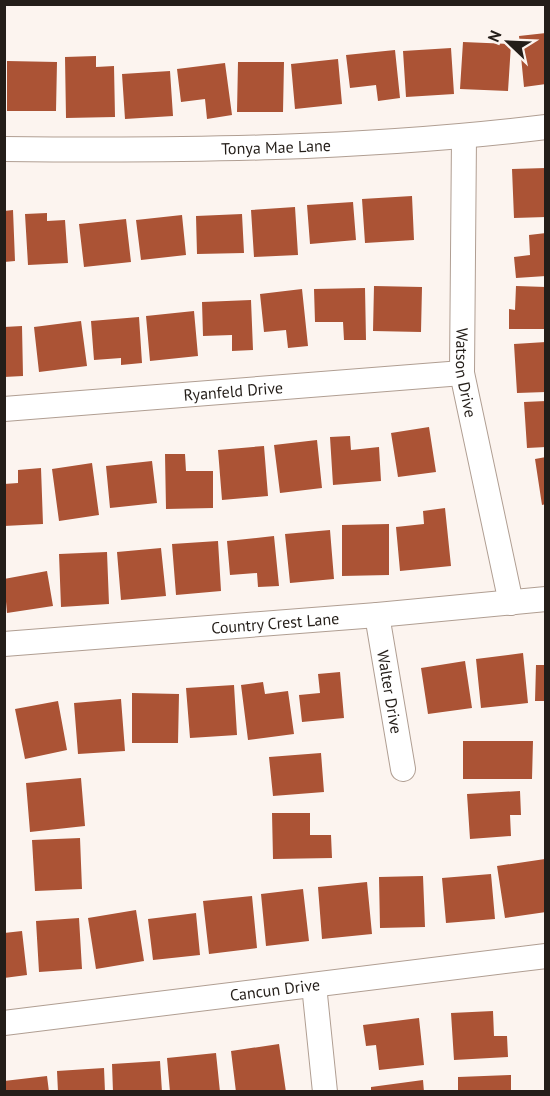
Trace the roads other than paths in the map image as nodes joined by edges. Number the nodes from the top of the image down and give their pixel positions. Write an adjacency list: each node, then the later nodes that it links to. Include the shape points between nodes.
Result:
1 (546, 127): 2 (street, Tonya Mae Lane)
2 (464, 137): 3 (street, Tonya Mae Lane, via 236,149); 4 (street, Watson Drive)
3 (4, 148)
4 (462, 373): 5 (street, Ryanfeld Drive); 7 (street, Watson Drive)
5 (4, 409)
6 (546, 599): 7 (street, Country Crest Lane)
7 (511, 603): 8 (street, Country Crest Lane)
8 (377, 615): 9 (street, Country Crest Lane); 10 (street, Walter Drive)
9 (4, 644)
10 (403, 769)
11 (546, 956): 12 (street, Cancun Drive)
12 (314, 985): 13 (street, Cancun Drive); 14 (street)
13 (4, 1023)
14 (325, 1092)

